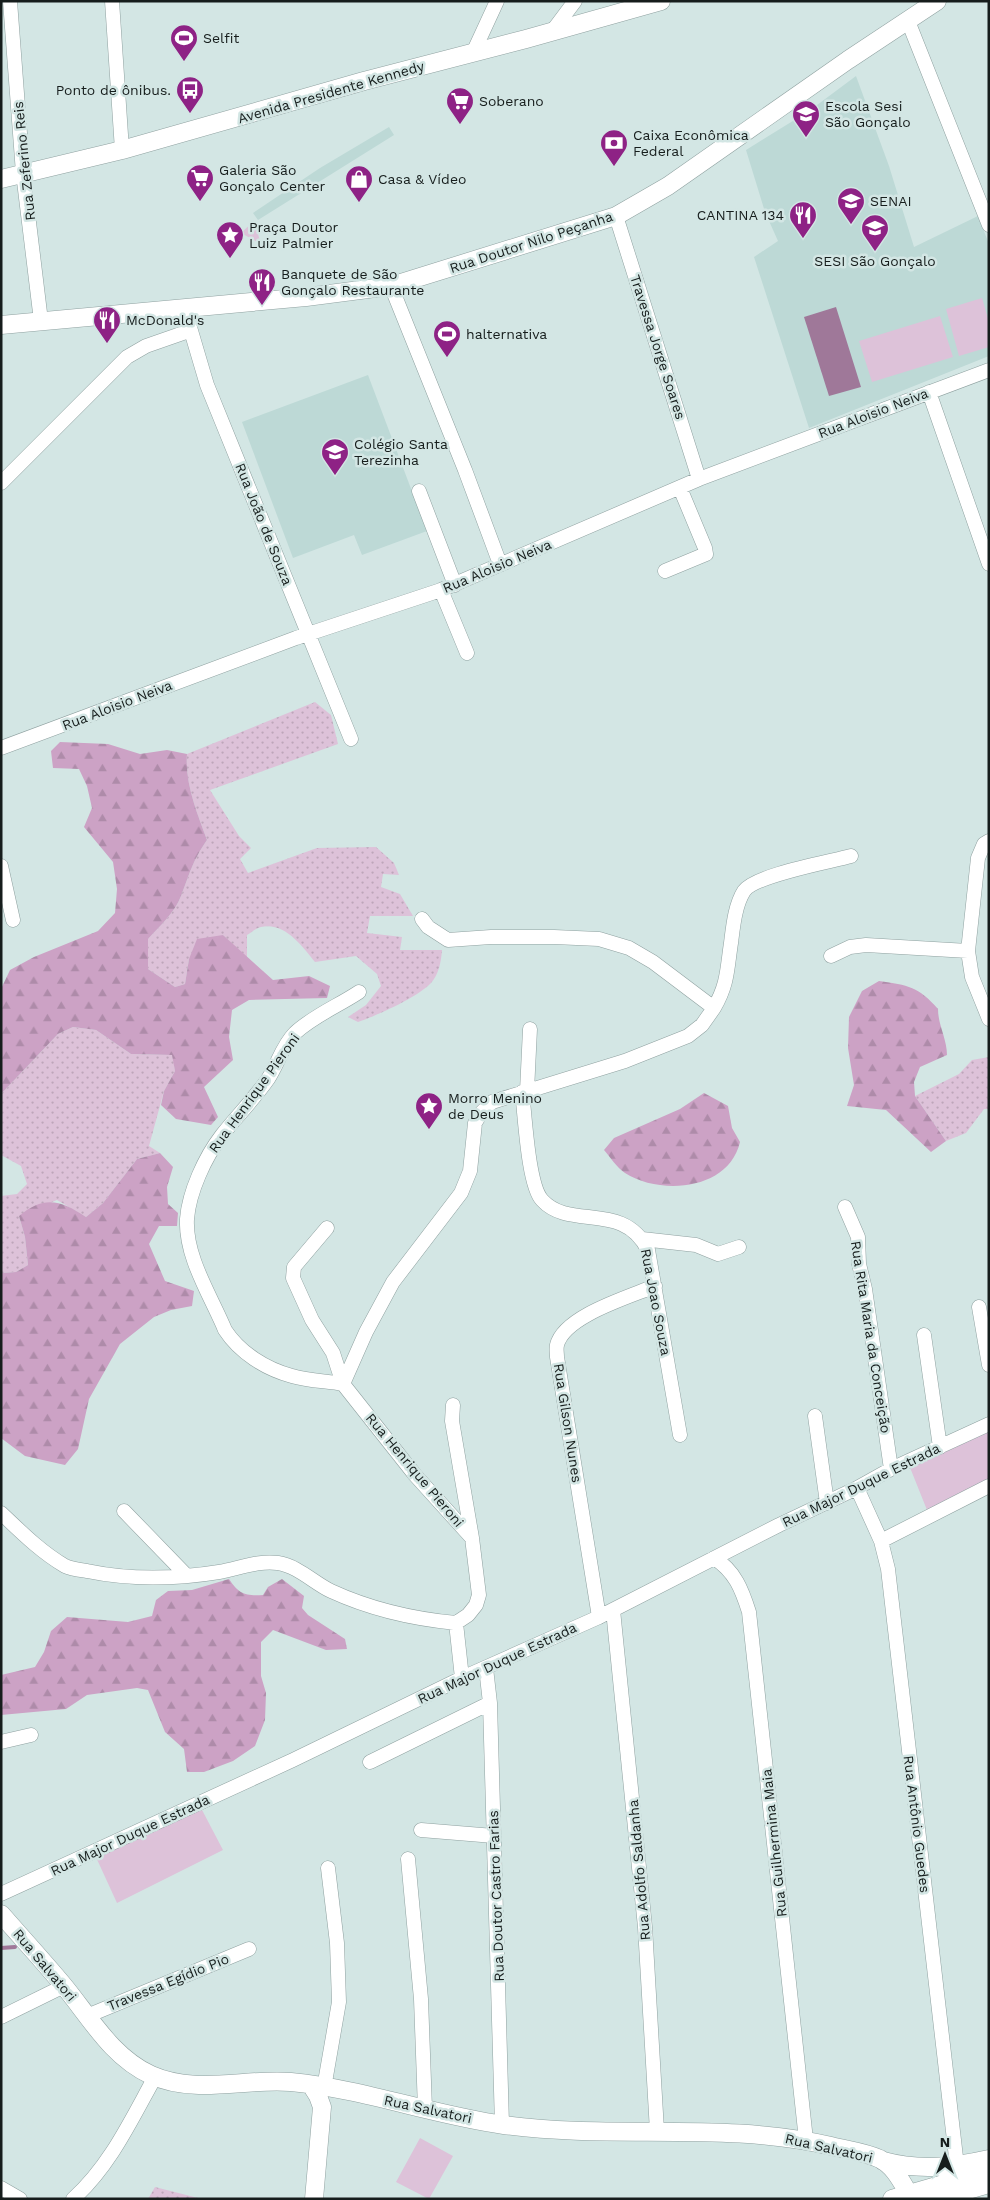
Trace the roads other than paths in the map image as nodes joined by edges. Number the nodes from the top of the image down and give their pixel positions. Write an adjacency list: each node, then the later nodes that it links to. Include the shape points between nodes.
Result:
1 (10, 1): 11 (street, Rua Zeferino Reis)
2 (112, 1): 10 (street)
3 (497, 1): 9 (street)
4 (575, 1): 8 (street)
5 (661, 1): 8 (main road, Avenida Presidente Kennedy)
6 (937, 1): 7 (main road, Rua Doutor Nilo Peçanha)
7 (908, 21): 13 (main road, Rua Doutor Nilo Peçanha, via 668,186); 14 (street)
8 (551, 32): 9 (main road, Avenida Presidente Kennedy)
9 (473, 53): 10 (main road, Avenida Presidente Kennedy)
10 (122, 150): 11 (main road, Avenida Presidente Kennedy)
11 (23, 173): 12 (main road, Avenida Presidente Kennedy); 17 (street, Rua Zeferino Reis)
12 (1, 179)
13 (616, 216): 15 (main road, Rua Doutor Nilo Peçanha); 22 (street, Travessa Jorge Soares)
14 (989, 225)
15 (390, 286): 16 (main road, Rua Doutor Nilo Peçanha); 26 (street)
16 (184, 307): 17 (main road, Rua Doutor Nilo Peçanha); 19 (street, Rua João de Souza)
17 (41, 321): 18 (main road, Rua Doutor Nilo Peçanha)
18 (1, 325)
19 (189, 331): 23 (street, via 146,346 127,357); 31 (street, Rua João de Souza, via 207,385)
20 (989, 370): 21 (street, Rua Aloisio Neiva)
21 (929, 392): 22 (street, Rua Aloisio Neiva); 27 (street)
22 (699, 479): 24 (street, Rua Aloisio Neiva)
23 (1, 483)
24 (680, 488): 26 (street, Rua Aloisio Neiva); 28 (street, via 706,554)
25 (419, 491): 29 (street)
26 (500, 564): 29 (street, Rua Aloisio Neiva)
27 (989, 564)
28 (665, 571)
29 (455, 585): 30 (street, Rua Aloisio Neiva)
30 (441, 590): 31 (street, Rua Aloisio Neiva); 32 (street)
31 (309, 634): 33 (street, Rua João de Souza); 34 (street, Rua Aloisio Neiva)
32 (467, 653)
33 (351, 739)
34 (1, 748)
35 (989, 841): 40 (street, via 984,844 978,858)
36 (851, 856): 43 (street, via 764,878 749,885 737,907 728,974 723,993)
37 (1, 866): 39 (street)
38 (422, 919): 43 (street, via 432,931 448,940 492,937 599,939 629,948)
39 (14, 920)
40 (968, 951): 41 (street, via 866,946 850,947); 44 (street, via 972,977)
41 (831, 956)
42 (359, 992): 55 (street, Rua Henrique Pieroni, via 307,1024 287,1042 269,1077 221,1136 207,1159 194,1189 187,1219 195,1260 233,1342 252,1357 292,1376)
43 (714, 1008): 46 (street, via 702,1025 688,1036 625,1061)
44 (989, 1019)
45 (530, 1029): 46 (street, Rua Joao Souza)
46 (524, 1092): 49 (street, Rua Joao Souza, via 531,1168 542,1200 557,1211 617,1222 632,1229); 55 (street, via 492,1102 481,1113 475,1123 470,1171 461,1193 392,1282)
47 (845, 1207): 61 (street, Rua Rita Maria da Conceição, via 858,1237 859,1264)
48 (327, 1228): 55 (street, via 294,1267 293,1278 312,1320 332,1353)
49 (642, 1239): 50 (street, via 696,1245 718,1254); 51 (street, Rua Joao Souza, via 648,1250)
50 (739, 1246)
51 (655, 1286): 59 (street, Rua Joao Souza); 72 (street, Rua Gilson Nunes, via 580,1319 568,1327 557,1345)
52 (979, 1307): 54 (street)
53 (924, 1335): 60 (street)
54 (989, 1365)
55 (343, 1384): 67 (street, Rua Henrique Pieroni, via 415,1475)
56 (453, 1405): 67 (street, via 452,1421)
57 (816, 1416): 64 (street)
58 (989, 1424): 60 (street, Rua Major Duque Estrada)
59 (680, 1435)
60 (940, 1446): 61 (street, Rua Major Duque Estrada)
61 (891, 1469): 63 (street, Rua Major Duque Estrada)
62 (989, 1486): 68 (street)
63 (857, 1488): 64 (street, Rua Major Duque Estrada); 68 (street, Rua Antônio Guedes)
64 (826, 1503): 69 (street, Rua Major Duque Estrada)
65 (124, 1511): 70 (street)
66 (1, 1513): 70 (street, via 30,1541 67,1567 113,1576)
67 (472, 1538): 73 (street, via 479,1595 468,1616)
68 (881, 1541): 100 (street, Rua Antônio Guedes, via 888,1569)
69 (714, 1558): 71 (street, Rua Major Duque Estrada); 97 (street, Rua Guilhermina Maia, via 726,1565 740,1586 749,1612)
70 (187, 1576): 73 (street, via 279,1563 294,1568 331,1591 368,1606)
71 (613, 1610): 72 (street, Rua Major Duque Estrada); 96 (street, Rua Adolfo Saldanha, via 645,1927)
72 (599, 1617): 74 (street, Rua Major Duque Estrada)
73 (456, 1623): 75 (street)
74 (486, 1668): 75 (street, Rua Major Duque Estrada); 76 (street, Rua Doutor Castro Farias)
75 (462, 1678): 84 (street, Rua Major Duque Estrada, via 293,1760)
76 (490, 1703): 79 (street); 81 (street, Rua Doutor Castro Farias)
77 (31, 1736): 78 (street)
78 (1, 1742)
79 (370, 1762)
80 (421, 1830): 81 (street)
81 (494, 1836): 95 (street, Rua Doutor Castro Farias)
82 (408, 1859): 94 (street, via 421,1999)
83 (328, 1868): 91 (street, via 337,1943 339,2002)
84 (1, 1894)
85 (1, 1914): 87 (main road, Rua Salvatori)
86 (249, 1949): 88 (street, Travessa Egídio Pio)
87 (64, 1986): 88 (main road, Rua Salvatori); 89 (street)
88 (87, 2016): 90 (main road, Rua Salvatori, via 118,2055)
89 (1, 2017)
90 (155, 2077): 91 (main road, Rua Salvatori, via 192,2086 269,2082); 106 (street, via 114,2149 89,2184)
91 (317, 2086): 92 (main road, Rua Salvatori); 93 (main road)
92 (342, 2091): 93 (main road); 94 (main road, Rua Salvatori)
93 (322, 2107): 107 (main road)
94 (425, 2109): 95 (main road, Rua Salvatori)
95 (502, 2125): 96 (main road, Rua Salvatori, via 551,2130)
96 (658, 2131): 97 (main road, Rua Salvatori)
97 (806, 2140): 99 (main road, Rua Salvatori)
98 (989, 2159): 100 (main road)
99 (881, 2160): 100 (main road, via 916,2167); 104 (main road, Rua Salvatori, via 894,2170)
100 (957, 2166)
101 (989, 2171): 104 (main road)
102 (989, 2184): 109 (main road)
103 (1, 2188): 105 (street)
104 (909, 2194): 108 (main road)
105 (20, 2199)
106 (73, 2199)
107 (314, 2199)
108 (892, 2199)
109 (937, 2199)

